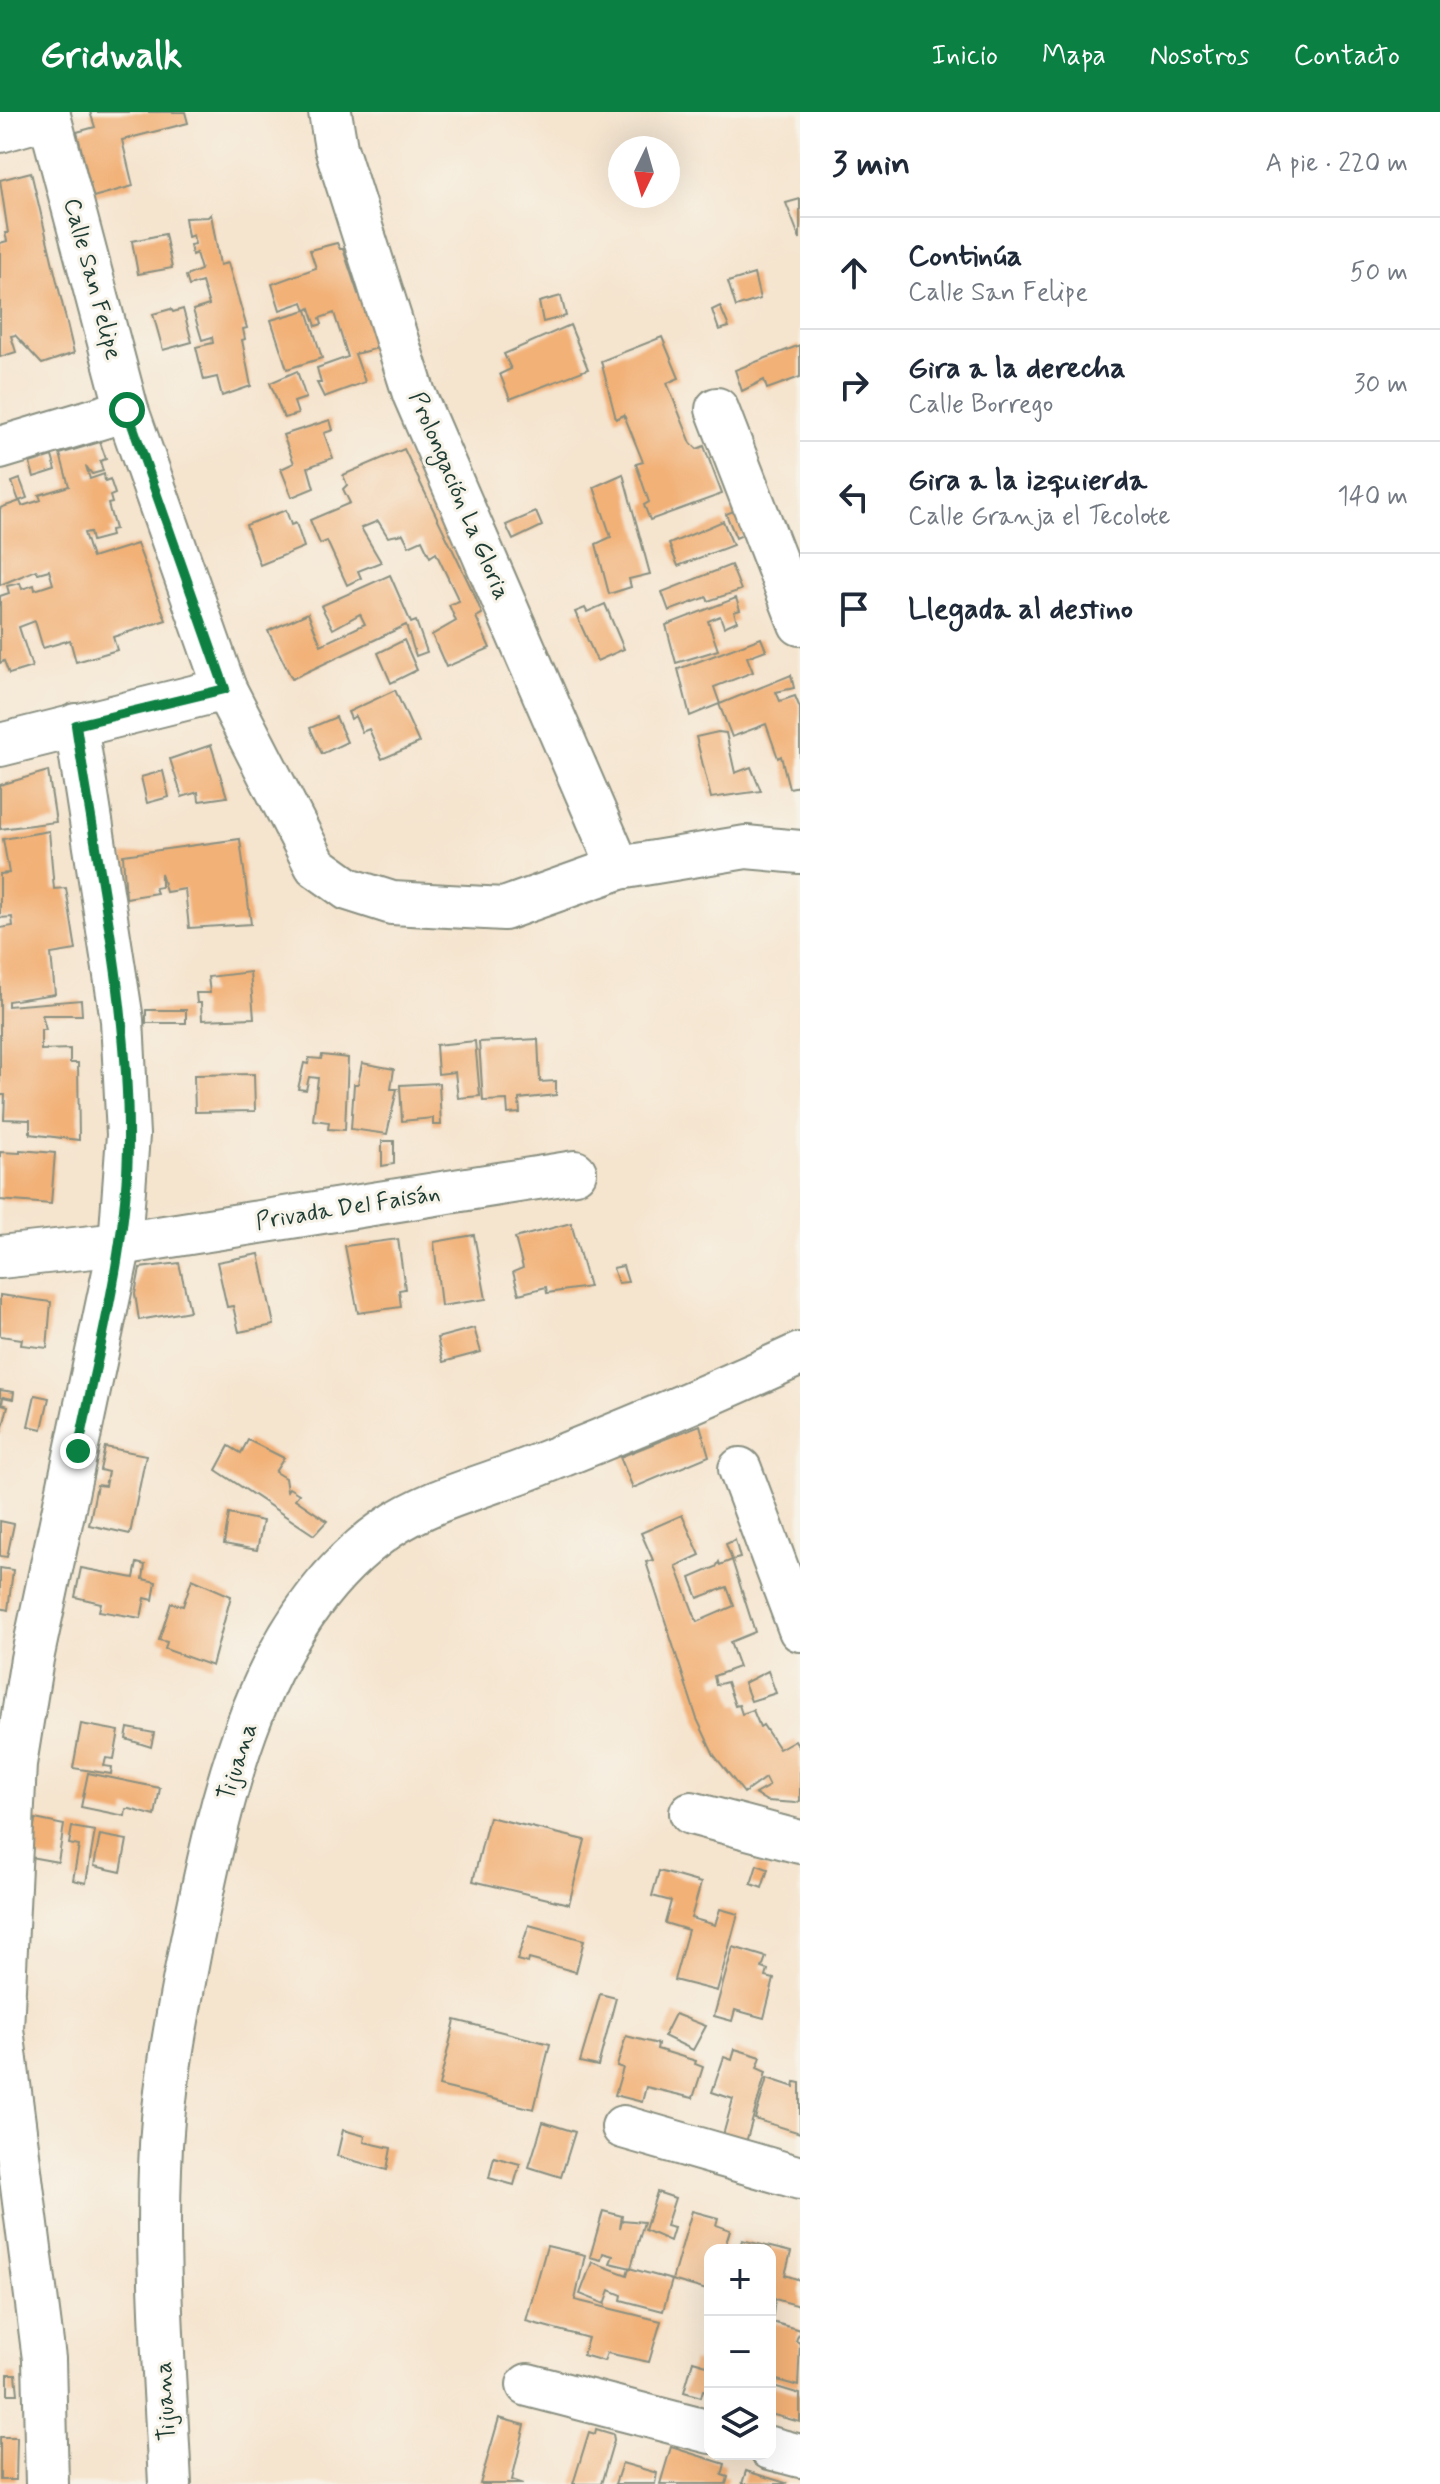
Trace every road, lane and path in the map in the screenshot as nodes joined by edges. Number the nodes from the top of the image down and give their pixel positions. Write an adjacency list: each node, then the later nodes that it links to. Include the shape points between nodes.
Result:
1 (330, 112): 12 (street, Prolongación La Gloria, via 336,148 414,394)
2 (48, 114): 3 (street); 5 (street, Calle San Felipe)
3 (0, 131)
4 (717, 409): 7 (street)
5 (127, 410): 6 (street); 8 (street, Calle San Felipe)
6 (0, 448)
7 (800, 624)
8 (225, 689): 9 (street); 12 (street, Calle San Felipe, via 316,866 348,889 392,903 504,909)
9 (76, 725): 10 (street); 14 (street, via 122,1020 128,1135)
10 (0, 745)
11 (800, 852): 12 (street, Calle San Felipe, via 746,847)
12 (619, 868)
13 (575, 1172): 14 (street, Privada Del Faisán)
14 (120, 1244): 15 (street, Privada Del Faisán); 21 (street, via 32,1659 15,1764)
15 (0, 1257)
16 (800, 1354): 29 (street, Tijuana, via 419,1510 346,1560 276,1660 224,1802 169,2058 159,2267)
17 (740, 1469): 18 (street)
18 (800, 1630)
19 (691, 1813): 20 (street)
20 (800, 1842)
21 (1, 2029): 28 (street, via 44,2359)
22 (623, 2127): 23 (street)
23 (800, 2178)
24 (528, 2385): 25 (street)
25 (704, 2430)
26 (776, 2450): 27 (street)
27 (800, 2456)
28 (47, 2484)
29 (170, 2484)

